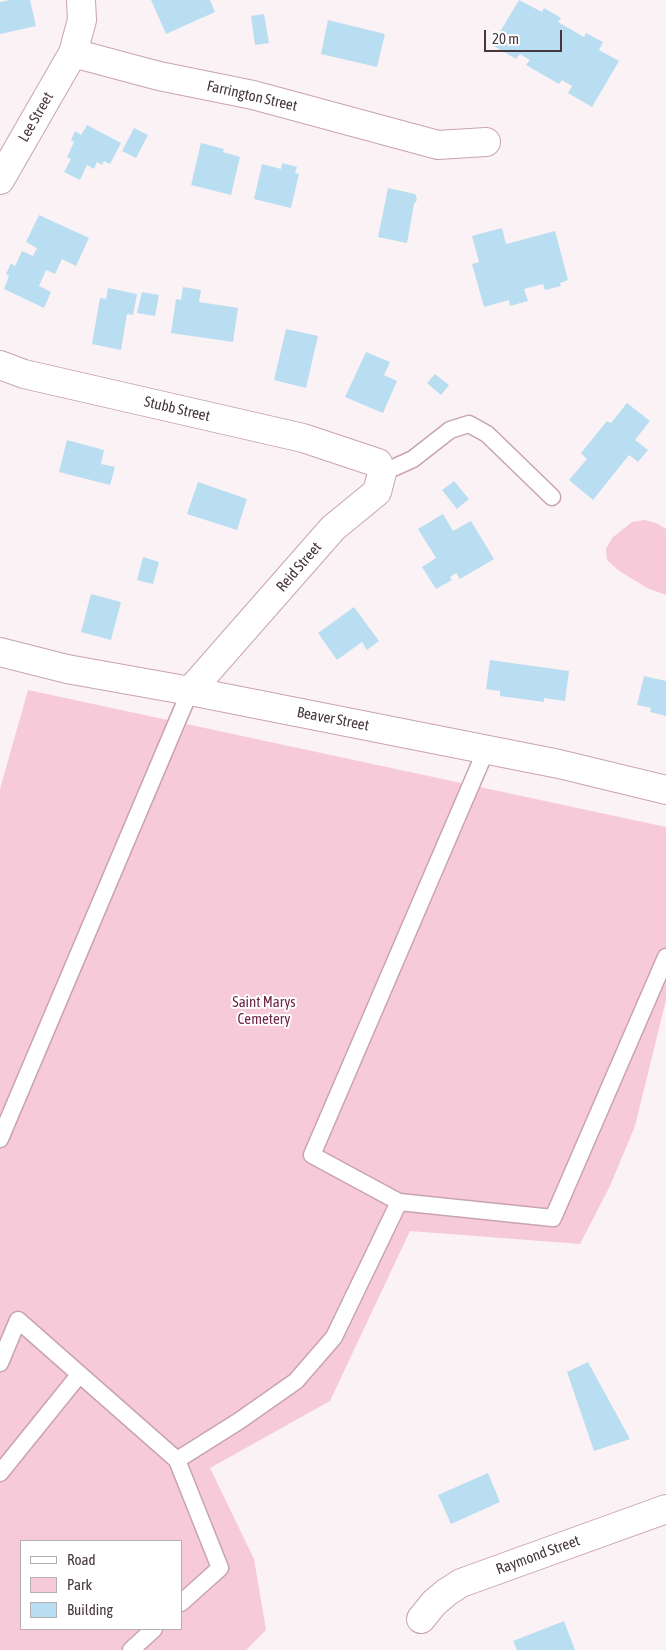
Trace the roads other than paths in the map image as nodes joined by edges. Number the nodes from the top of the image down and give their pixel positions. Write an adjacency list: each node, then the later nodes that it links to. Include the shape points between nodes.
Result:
1 (81, 0): 2 (street, via 82,20)
2 (73, 53): 3 (street, Farrington Street, via 159,76 253,95 438,145); 4 (street, Lee Street)
3 (486, 142)
4 (0, 180)
5 (0, 365): 6 (street, Stubb Street, via 24,374 303,438 378,463)
6 (382, 473): 7 (lane, via 413,459 450,430 470,424 487,434); 9 (street, Reid Street, via 377,492 333,528)
7 (552, 497)
8 (0, 652): 9 (street, Beaver Street, via 67,669)
9 (190, 691): 10 (street, Beaver Street); 13 (lane)
10 (486, 750): 11 (street, Beaver Street); 14 (lane, via 312,1155)
11 (666, 790)
12 (666, 957): 14 (lane, via 553,1218)
13 (0, 1139)
14 (399, 1202): 17 (lane, via 334,1337 296,1381)
15 (0, 1364): 16 (lane, via 18,1320)
16 (80, 1375): 17 (lane); 18 (lane)
17 (177, 1460): 20 (lane, via 220,1568)
18 (0, 1473)
19 (666, 1509): 21 (street, Raymond Street, via 461,1583 434,1602)
20 (182, 1602)
21 (421, 1619)
22 (153, 1630): 23 (lane)
23 (131, 1650)

